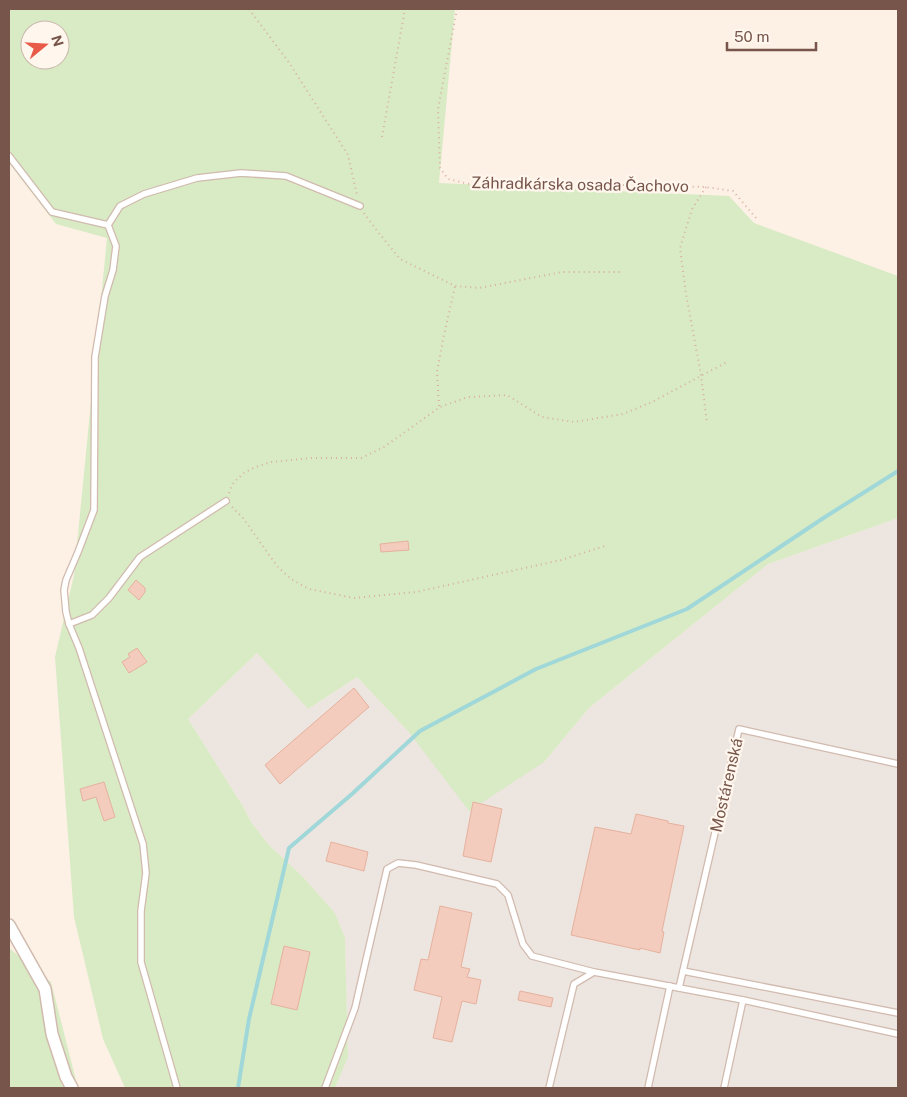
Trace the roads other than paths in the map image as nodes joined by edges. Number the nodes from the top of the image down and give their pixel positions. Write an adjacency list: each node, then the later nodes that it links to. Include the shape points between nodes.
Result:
1 (9, 156): 3 (lane, via 52,212)
2 (360, 206): 3 (lane, via 286,176 241,173 197,178 144,194 120,206)
3 (108, 225): 5 (lane, via 116,246 95,357 94,510 66,580 64,597)
4 (226, 501): 5 (lane, via 140,557 92,615)
5 (69, 624): 16 (lane, via 143,844 146,873 141,911 141,962)
6 (898, 764): 8 (lane, Mostárenská, via 739,729)
7 (9, 925): 15 (street, via 45,989 52,1034)
8 (683, 971): 11 (lane); 13 (lane)
9 (594, 972): 10 (lane); 17 (lane, via 532,956 522,944 508,895 497,884 398,863 387,869 355,1008); 18 (lane, via 574,984)
10 (670, 986): 11 (lane); 19 (lane)
11 (679, 988): 12 (lane)
12 (743, 1000): 14 (lane); 20 (lane)
13 (898, 1013)
14 (898, 1034)
15 (72, 1088)
16 (177, 1088)
17 (325, 1088)
18 (550, 1088)
19 (648, 1088)
20 (724, 1088)

